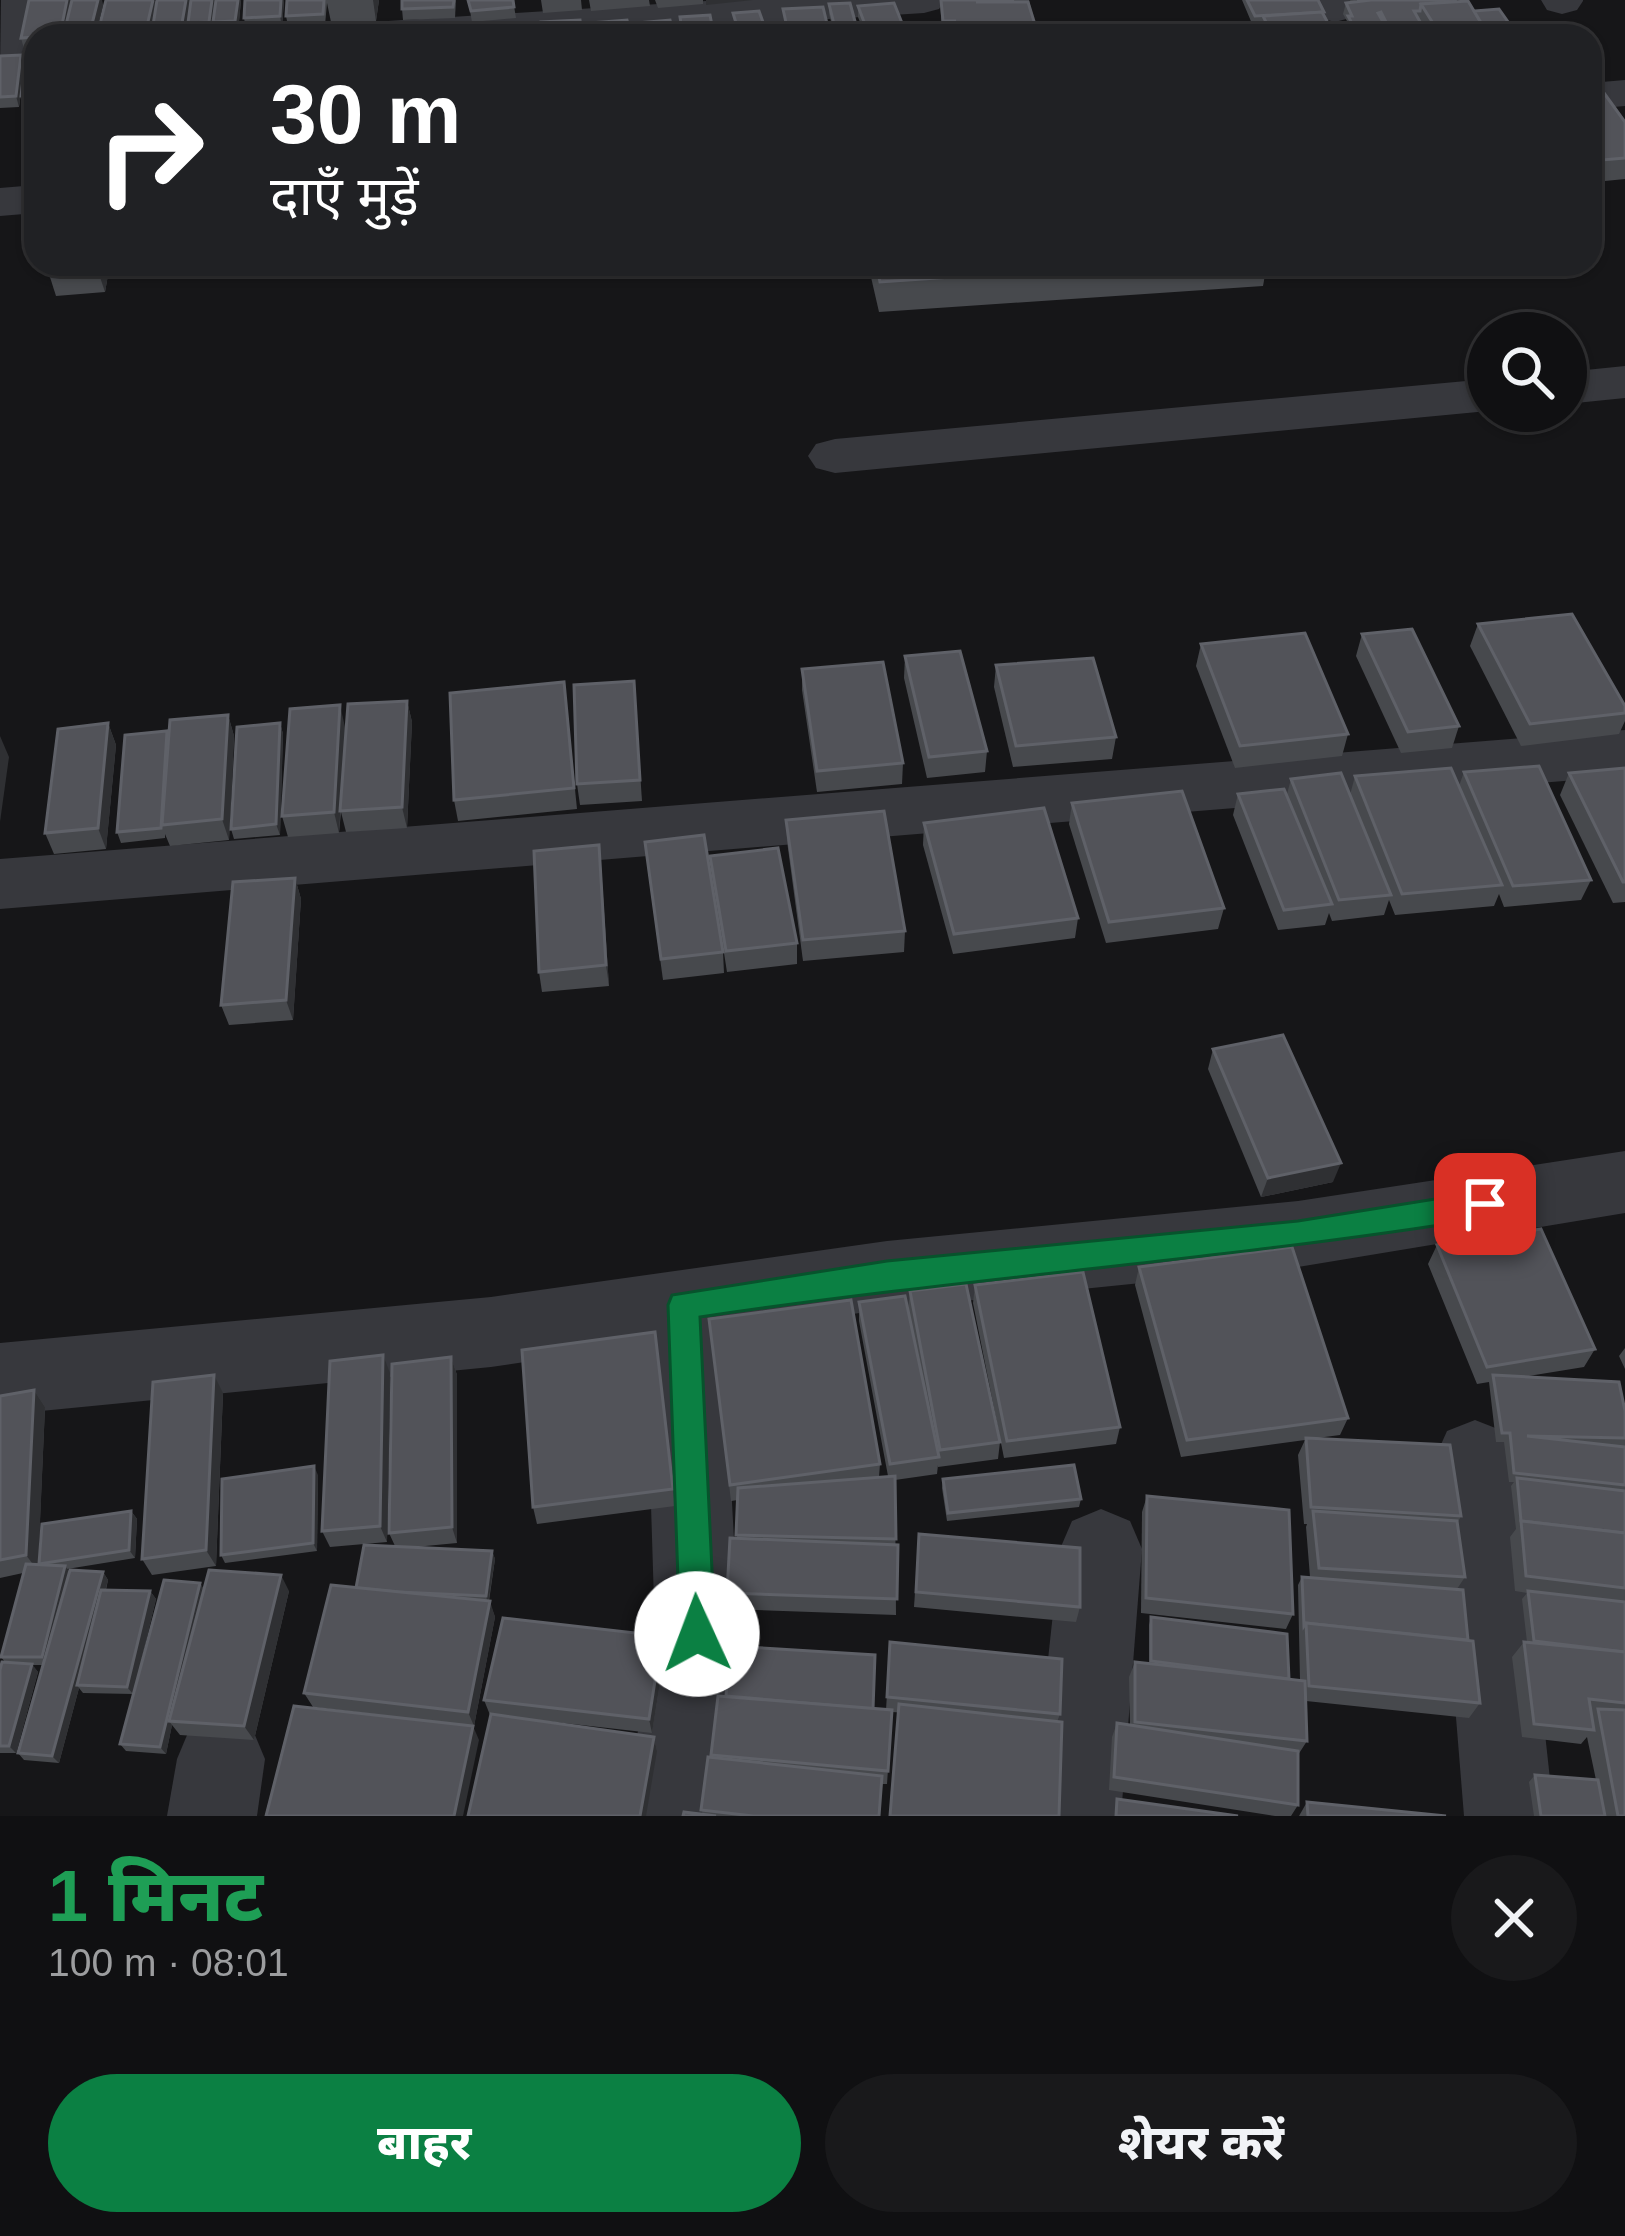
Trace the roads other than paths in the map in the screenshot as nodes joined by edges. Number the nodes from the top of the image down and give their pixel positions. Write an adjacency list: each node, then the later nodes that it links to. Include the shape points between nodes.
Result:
1 (22, 0): 4 (street)
2 (924, 0): 3 (street)
3 (546, 24)
4 (13, 57)
5 (1625, 382): 6 (street)
6 (1587, 386)
7 (1467, 397): 8 (street)
8 (835, 456)
9 (1625, 753): 10 (street)
10 (0, 884)
11 (1625, 1182): 12 (street, via 1298,1234 887,1275)
12 (683, 1305): 13 (street, via 491,1332); 16 (street, via 697,1634)
13 (0, 1379)
14 (1475, 1458): 18 (street)
15 (1102, 1549): 17 (street)
16 (668, 1816)
17 (1076, 1816)
18 (1509, 1816)

